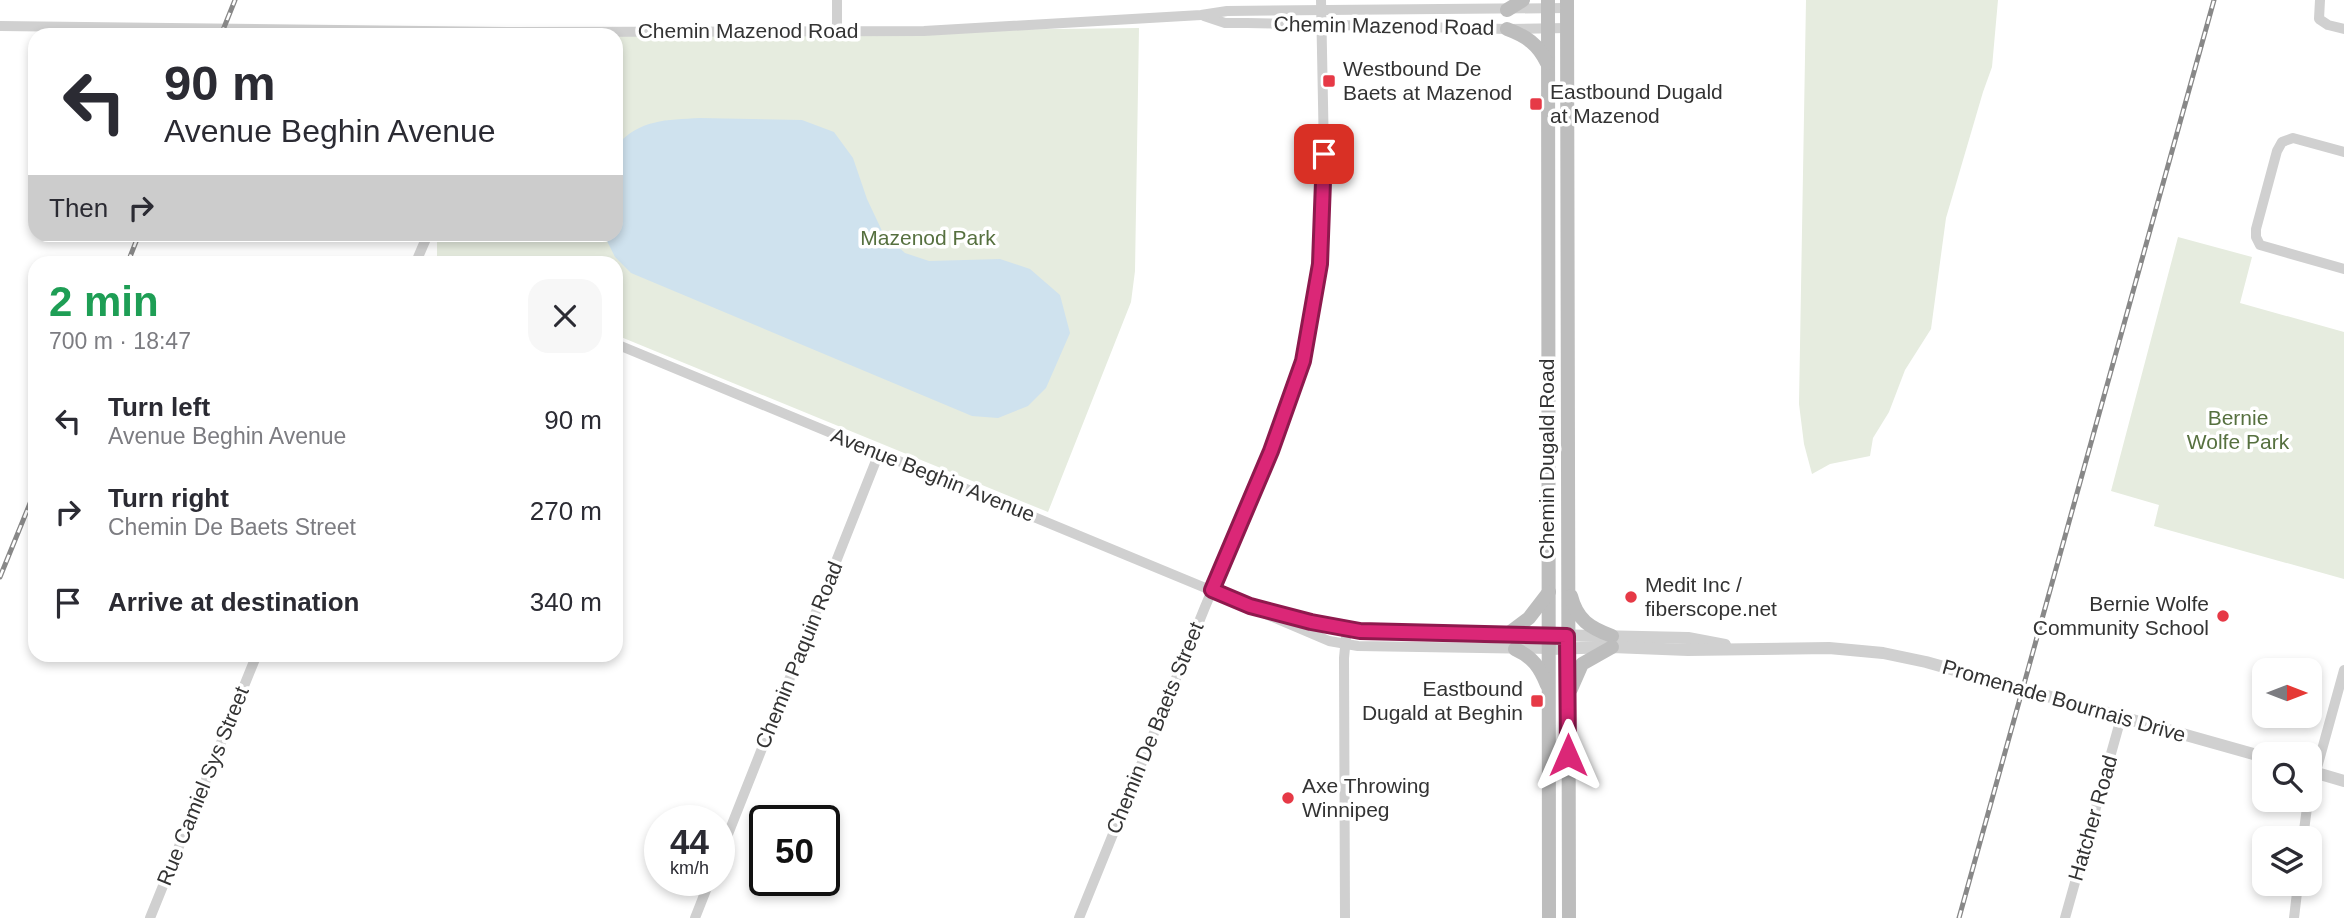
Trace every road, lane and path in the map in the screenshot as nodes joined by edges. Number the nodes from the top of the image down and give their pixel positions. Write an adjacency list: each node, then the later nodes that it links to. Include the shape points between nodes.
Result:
1 (837, 0): 16 (street)
2 (1523, 0): 7 (main road)
3 (2320, 0): 15 (street, via 2319,19)
4 (1321, 4): 7 (street, Chemin Mazenod Road); 8 (street, Chemin Mazenod Road); 9 (street, Chemin De Baets Street)
5 (1567, 4): 6 (street, Chemin Mazenod Road); 12 (main road, Chemin Dugald Road)
6 (1548, 5): 7 (street, Chemin Mazenod Road); 14 (main road, Chemin Dugald Road)
7 (1507, 10)
8 (1201, 15): 9 (street, Chemin Mazenod Road, via 1225,23); 16 (street, Chemin Mazenod Road, via 924,31)
9 (1321, 23): 13 (street, Chemin Mazenod Road); 24 (street, Chemin De Baets Street, via 1323,212 1320,264 1303,361)
10 (0, 26): 11 (street, Chemin Mazenod Road)
11 (127, 28)
12 (1567, 28): 14 (street, Chemin Mazenod Road); 23 (main road, Chemin Dugald Road)
13 (1507, 29): 14 (street, Chemin Mazenod Road); 18 (main road, via 1534,43)
14 (1549, 29): 18 (main road, Chemin Dugald Road)
15 (2344, 29)
16 (837, 31): 17 (street, Chemin Mazenod Road)
17 (623, 33)
18 (1549, 68): 25 (main road, Chemin Dugald Road)
19 (2344, 152): 20 (street, via 2294,138 2282,142 2256,237 2260,245)
20 (2344, 269)
21 (623, 347): 22 (street, Avenue Beghin Avenue)
22 (879, 453): 24 (street, Avenue Beghin Avenue); 43 (street, Chemin Paquin Road)
23 (1569, 587): 30 (main road, Chemin Dugald Road); 31 (main road, via 1582,621)
24 (1212, 590): 26 (street, Avenue Beghin Avenue); 48 (street, Chemin De Baets Street)
25 (1549, 592): 28 (main road, via 1529,618); 29 (main road, Chemin Dugald Road)
26 (1250, 606): 27 (street, Avenue Beghin Avenue); 32 (street, Avenue Beghin Avenue, via 1277,621)
27 (1348, 629): 28 (street, Avenue Beghin Avenue); 32 (street)
28 (1509, 633): 29 (street, Avenue Beghin Avenue)
29 (1550, 642): 30 (street, Avenue Beghin Avenue); 33 (street, Avenue Beghin Avenue); 36 (main road, Chemin Dugald Road)
30 (1567, 642): 31 (street); 37 (main road, Chemin Dugald Road)
31 (1612, 642): 37 (main road, via 1582,664); 38 (street, Promenade Bournais Drive, via 1688,650 1883,653)
32 (1346, 644): 33 (street, Avenue Beghin Avenue); 49 (street)
33 (1515, 649): 36 (main road, via 1538,665)
34 (254, 662): 46 (street, Rue Camiel Sys Street)
35 (2344, 670): 39 (street)
36 (1549, 690): 50 (main road, Chemin Dugald Road)
37 (1568, 700): 51 (main road, Chemin Dugald Road)
38 (2121, 718): 40 (street, Promenade Bournais Drive); 52 (street, Hatcher Road)
39 (2321, 742)
40 (2252, 754)
41 (2322, 775): 42 (street)
42 (2344, 781)
43 (735, 817)
44 (704, 896): 47 (street)
45 (2297, 896): 53 (street)
46 (149, 918)
47 (695, 918)
48 (1079, 918)
49 (1345, 918)
50 (1549, 918)
51 (1569, 918)
52 (2065, 918)
53 (2294, 918)

